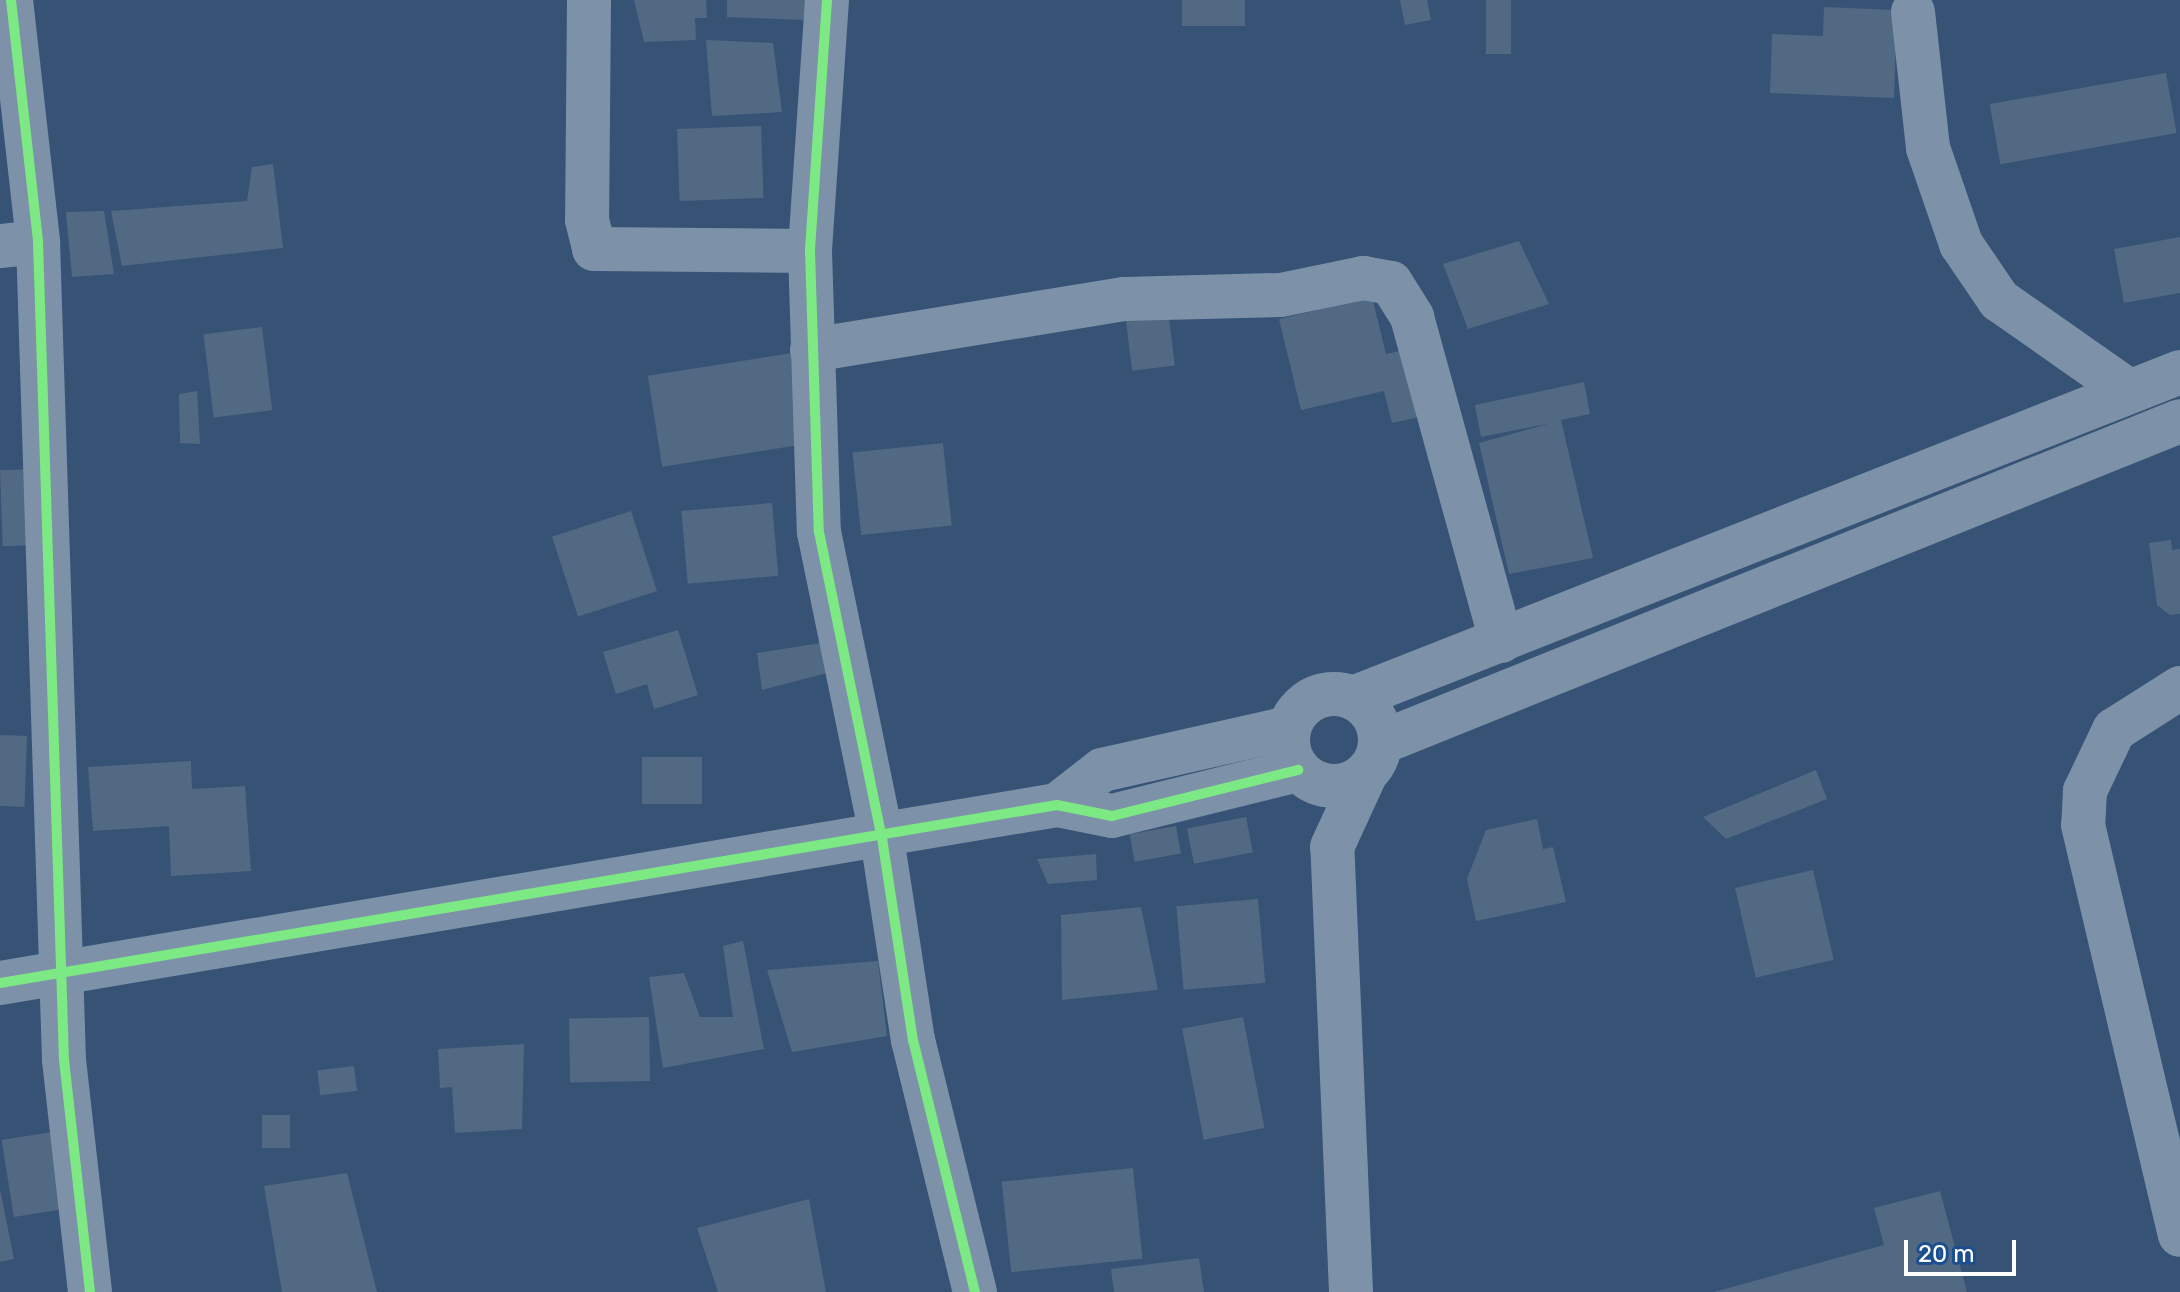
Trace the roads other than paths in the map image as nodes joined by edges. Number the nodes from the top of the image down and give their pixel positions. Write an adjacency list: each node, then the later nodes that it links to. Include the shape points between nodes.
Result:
1 (11, 0): 5 (street)
2 (589, 0): 6 (street, via 587,220 594,249)
3 (827, 0): 6 (street)
4 (1913, 12): 9 (street, via 1928,148 1961,244 1999,300)
5 (19, 244): 20 (street)
6 (810, 251): 7 (street)
7 (812, 350): 11 (street, via 1124,299 1281,295 1363,278 1391,283 1412,317); 18 (street, via 827,594)
8 (2180, 372): 9 (street)
9 (2129, 391): 11 (street)
10 (2180, 421): 15 (street)
11 (1501, 641): 13 (street)
12 (2180, 688): 22 (street, via 2114,730 2085,791 2083,825)
13 (1353, 698): 14 (street, via 1314,699); 15 (street, via 1368,709)
14 (1289, 728): 16 (street); 17 (street, via 1102,770)
15 (1373, 758): 16 (street, via 1330,786); 19 (street)
16 (1302, 774): 17 (street, via 1112,816); 19 (street, via 1312,815)
17 (1057, 805): 18 (street)
18 (882, 838): 20 (street); 24 (street, via 913,1040)
19 (1332, 847): 25 (street)
20 (62, 971): 21 (street); 23 (street, via 75,1195)
21 (0, 983)
22 (2179, 1226)
23 (90, 1292)
24 (975, 1292)
25 (1351, 1292)

